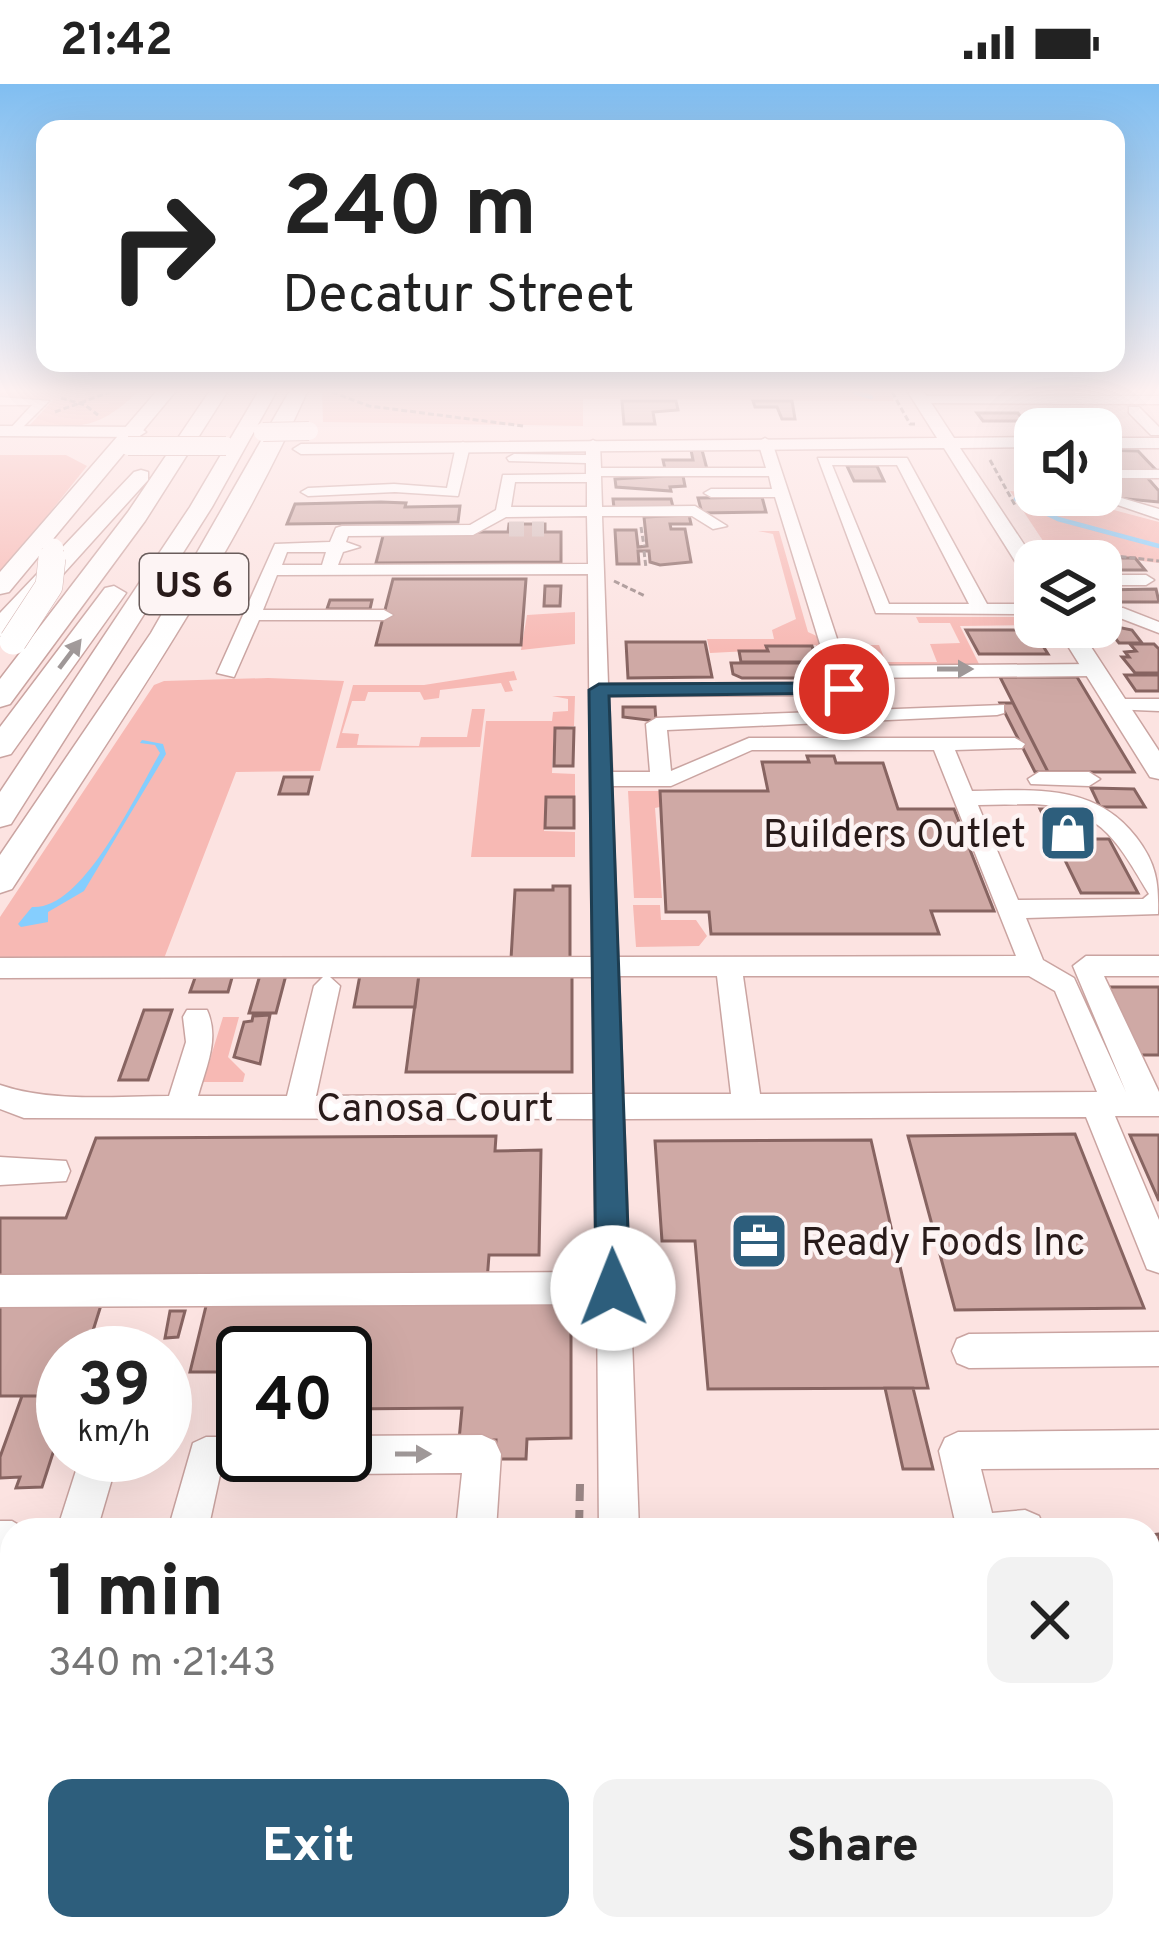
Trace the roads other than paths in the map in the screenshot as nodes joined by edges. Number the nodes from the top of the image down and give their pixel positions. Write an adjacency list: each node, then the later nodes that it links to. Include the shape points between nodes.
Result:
1 (551, 478): 23 (street)
2 (95, 479): 20 (highway)
3 (140, 479): 40 (highway, US 6)
4 (161, 479): 47 (highway)
5 (188, 479): 54 (highway, one-way to 5)
6 (216, 479): 60 (highway)
7 (251, 479): 46 (highway, US 6)
8 (457, 479): 16 (street, via 454,493)
9 (508, 479): 22 (street)
10 (594, 479): 24 (street)
11 (690, 479): 24 (street, via 702,524)
12 (776, 479): 18 (street)
13 (830, 479): 34 (street, via 883,609)
14 (911, 479): 34 (street)
15 (973, 479): 25 (main road)
16 (308, 492)
17 (711, 494): 18 (street)
18 (781, 494): 44 (street)
19 (1122, 503): 21 (street)
20 (72, 506): 31 (highway); 40 (highway, bridge, via 53,549 49,586)
21 (1159, 514)
22 (506, 520): 23 (street); 26 (street, via 475,529 342,531)
23 (547, 520): 24 (street)
24 (595, 520): 30 (street)
25 (1014, 544)
26 (336, 547): 27 (street); 28 (street, via 281,547); 29 (street)
27 (380, 547)
28 (272, 570): 29 (street); 37 (street)
29 (328, 570): 30 (street)
30 (605, 575): 45 (street)
31 (6, 579)
32 (1122, 580): 33 (street)
33 (1146, 580)
34 (981, 609): 35 (street)
35 (1014, 609)
36 (1122, 614): 39 (street)
37 (252, 615): 38 (street); 43 (street)
38 (384, 615)
39 (1159, 628)
40 (4, 642)
41 (1080, 648): 42 (main road)
42 (1094, 670): 44 (street, one-way to 42); 48 (main road)
43 (227, 673)
44 (841, 680): 45 (street)
45 (599, 690): 57 (street)
46 (121, 697): 61 (highway, US 6); 62 (highway)
47 (0, 698)
48 (1117, 705): 49 (street); 53 (main road)
49 (1159, 705)
50 (997, 709): 58 (street, via 656,724)
51 (942, 744): 52 (street); 58 (street, via 749,744); 59 (street)
52 (1016, 744)
53 (1150, 745): 55 (main road)
54 (0, 748)
55 (1159, 771)
56 (1089, 778): 59 (street)
57 (601, 779): 58 (street); 67 (street)
58 (661, 779)
59 (960, 789): 63 (street, via 1082,799 1131,840); 64 (street)
60 (0, 817)
61 (0, 849)
62 (0, 881)
63 (1159, 894): 64 (street, via 1149,908)
64 (1010, 909): 65 (street)
65 (1033, 966): 68 (street); 73 (street, via 1065,985)
66 (1159, 966): 74 (street, via 1086,966)
67 (605, 967): 68 (street); 69 (street); 76 (street)
68 (729, 967): 75 (street)
69 (0, 968)
70 (327, 986): 78 (street)
71 (197, 1017): 77 (street, via 200,1042)
72 (0, 1098): 77 (street, Canosa Court, via 65,1109)
73 (1106, 1104): 74 (street, Canosa Court); 75 (street, Canosa Court); 81 (street)
74 (1154, 1104)
75 (747, 1105): 76 (street, Canosa Court)
76 (608, 1106): 78 (street, Canosa Court); 82 (street)
77 (178, 1108): 78 (street, Canosa Court)
78 (299, 1108)
79 (0, 1171): 80 (street)
80 (56, 1171)
81 (1159, 1258)
82 (613, 1288): 83 (street); 93 (street)
83 (0, 1291)
84 (1159, 1349): 85 (street)
85 (969, 1351)
86 (1159, 1449): 94 (street, via 958,1451)
87 (372, 1455): 92 (street, one-way to 92, via 482,1454)
88 (216, 1456): 91 (street, via 206,1456)
89 (92, 1482): 90 (street)
90 (81, 1518)
91 (191, 1518)
92 (477, 1518)
93 (619, 1518)
94 (974, 1518)

